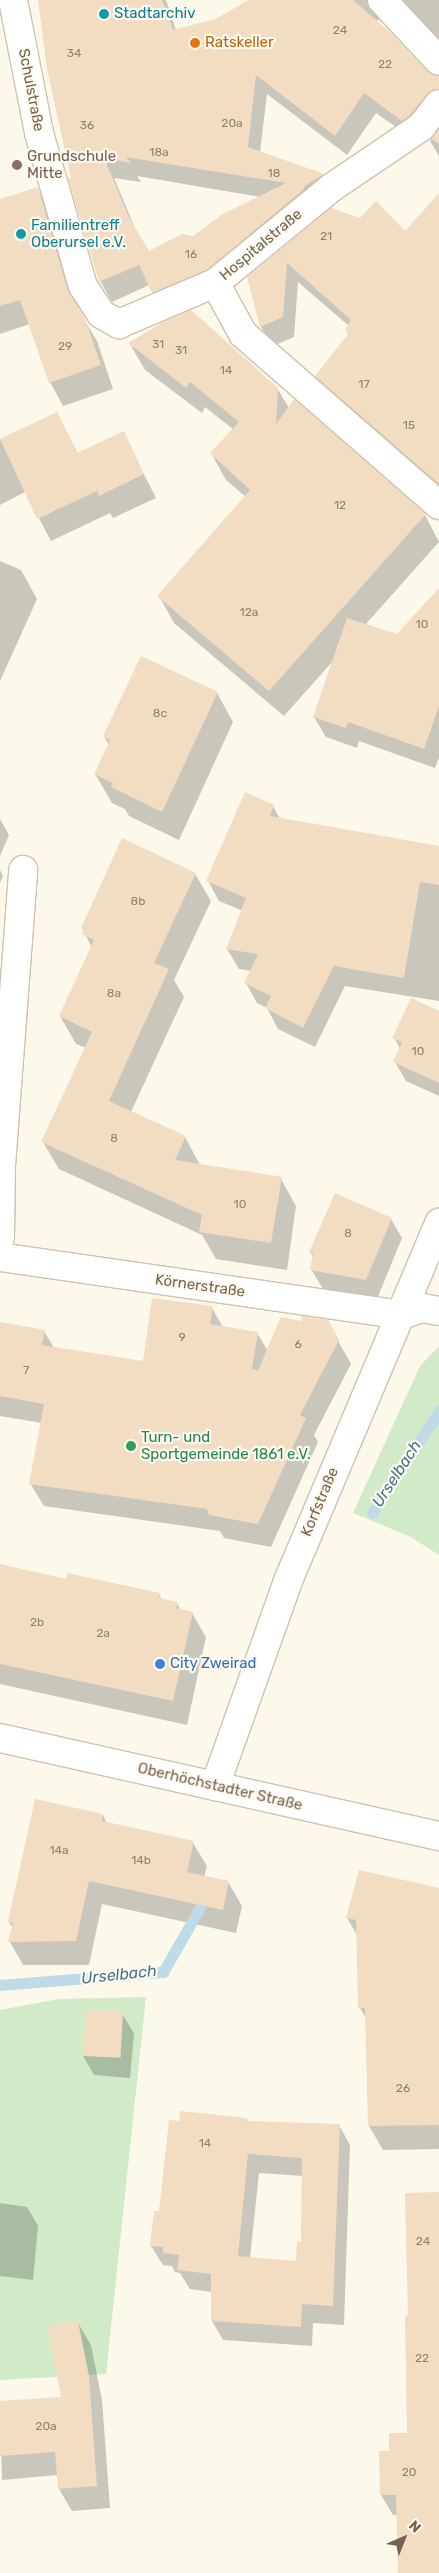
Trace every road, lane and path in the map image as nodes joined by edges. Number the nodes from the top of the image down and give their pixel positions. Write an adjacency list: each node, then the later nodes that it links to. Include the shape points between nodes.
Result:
1 (13, 0): 7 (street, Schulstraße, via 39,132 83,286 101,314 119,324)
2 (382, 0): 3 (street)
3 (410, 29): 4 (street); 5 (street)
4 (439, 36)
5 (439, 61)
6 (439, 104): 7 (street, Hospitalstraße, via 421,127 331,188)
7 (215, 283): 8 (street, Hospitalstraße, via 243,334)
8 (439, 505)
9 (22, 870): 11 (street)
10 (439, 1223): 14 (street, Korfstraße)
11 (0, 1238)
12 (0, 1257): 14 (street, Körnerstraße)
13 (439, 1311): 14 (street, via 424,1308)
14 (401, 1315): 16 (street, Korfstraße, via 288,1581)
15 (0, 1738): 16 (street, Oberhöchstadter Straße)
16 (215, 1786): 17 (street, Oberhöchstadter Straße)
17 (439, 1836)

